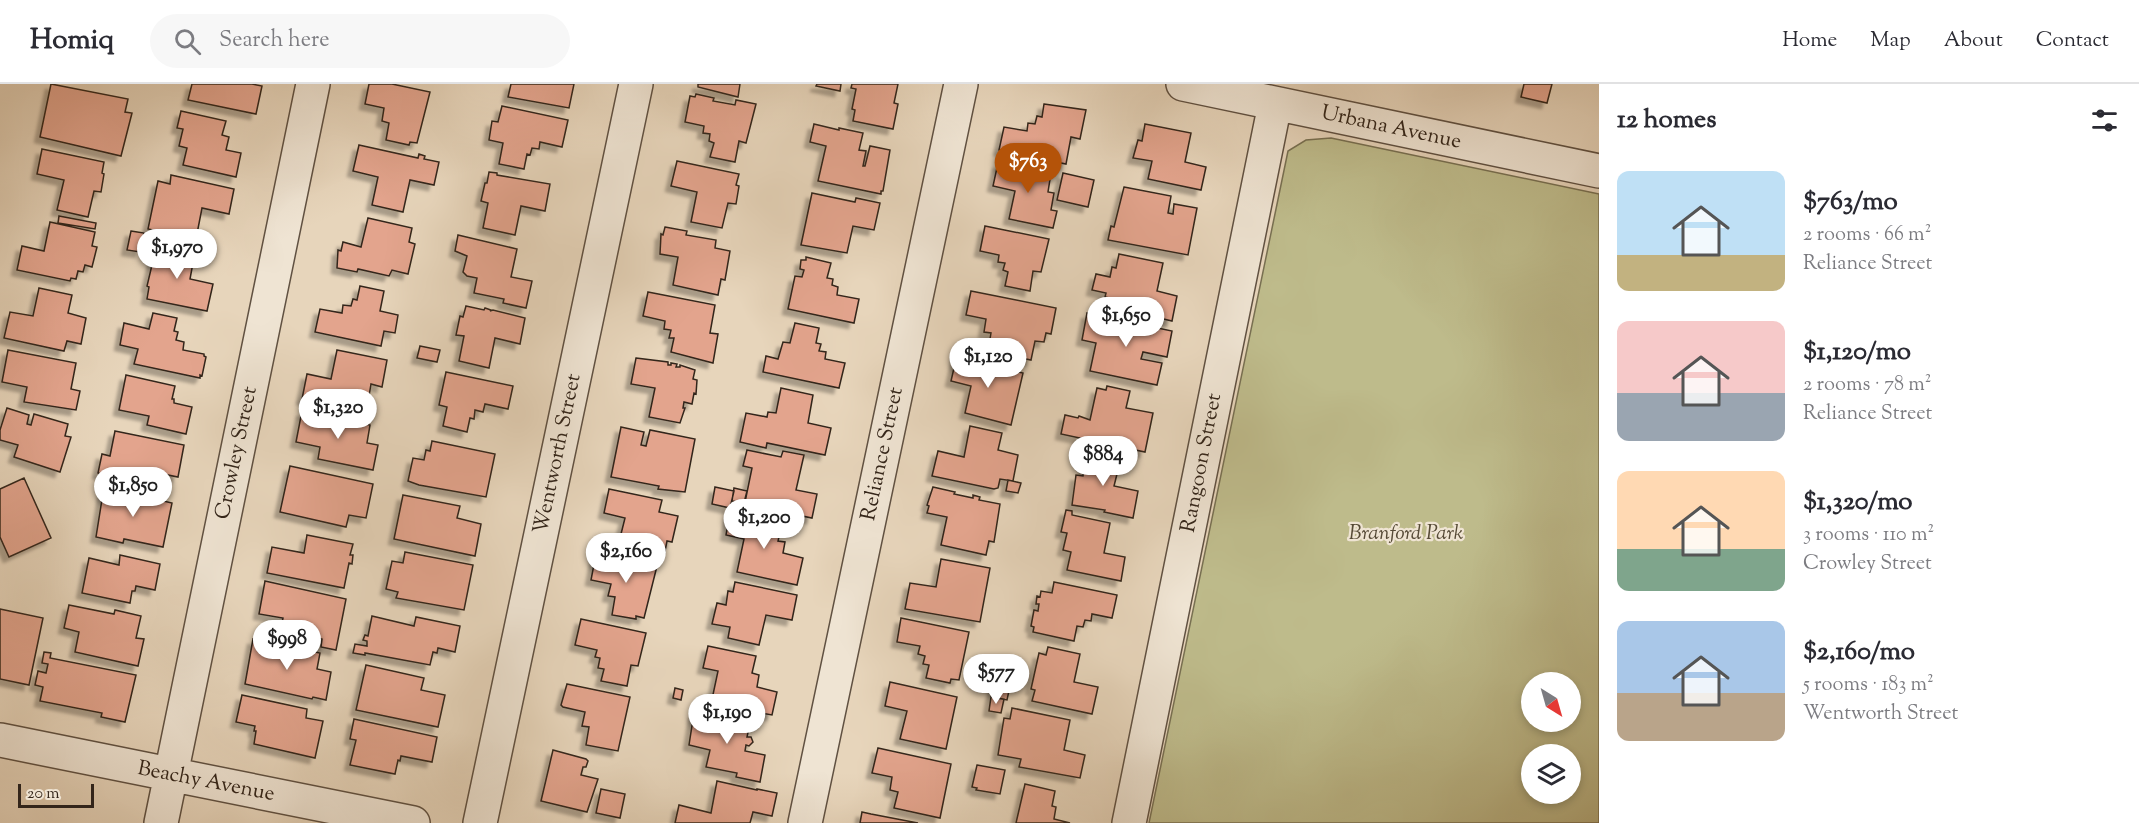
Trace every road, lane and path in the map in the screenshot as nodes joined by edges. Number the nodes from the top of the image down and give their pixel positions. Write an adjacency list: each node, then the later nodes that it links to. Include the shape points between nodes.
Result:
1 (313, 84): 8 (street, Crowley Street)
2 (636, 84): 11 (street, Wentworth Street)
3 (961, 84): 12 (street, Reliance Street)
4 (1183, 84): 5 (street, Urbana Avenue)
5 (1275, 104): 6 (street, Urbana Avenue); 13 (street, Rangoon Street)
6 (1599, 171)
7 (0, 740): 8 (street, Beachy Avenue)
8 (171, 776): 9 (street, Crowley Street); 10 (street, Beachy Avenue)
9 (161, 823)
10 (413, 823)
11 (480, 823)
12 (804, 823)
13 (1129, 823)

